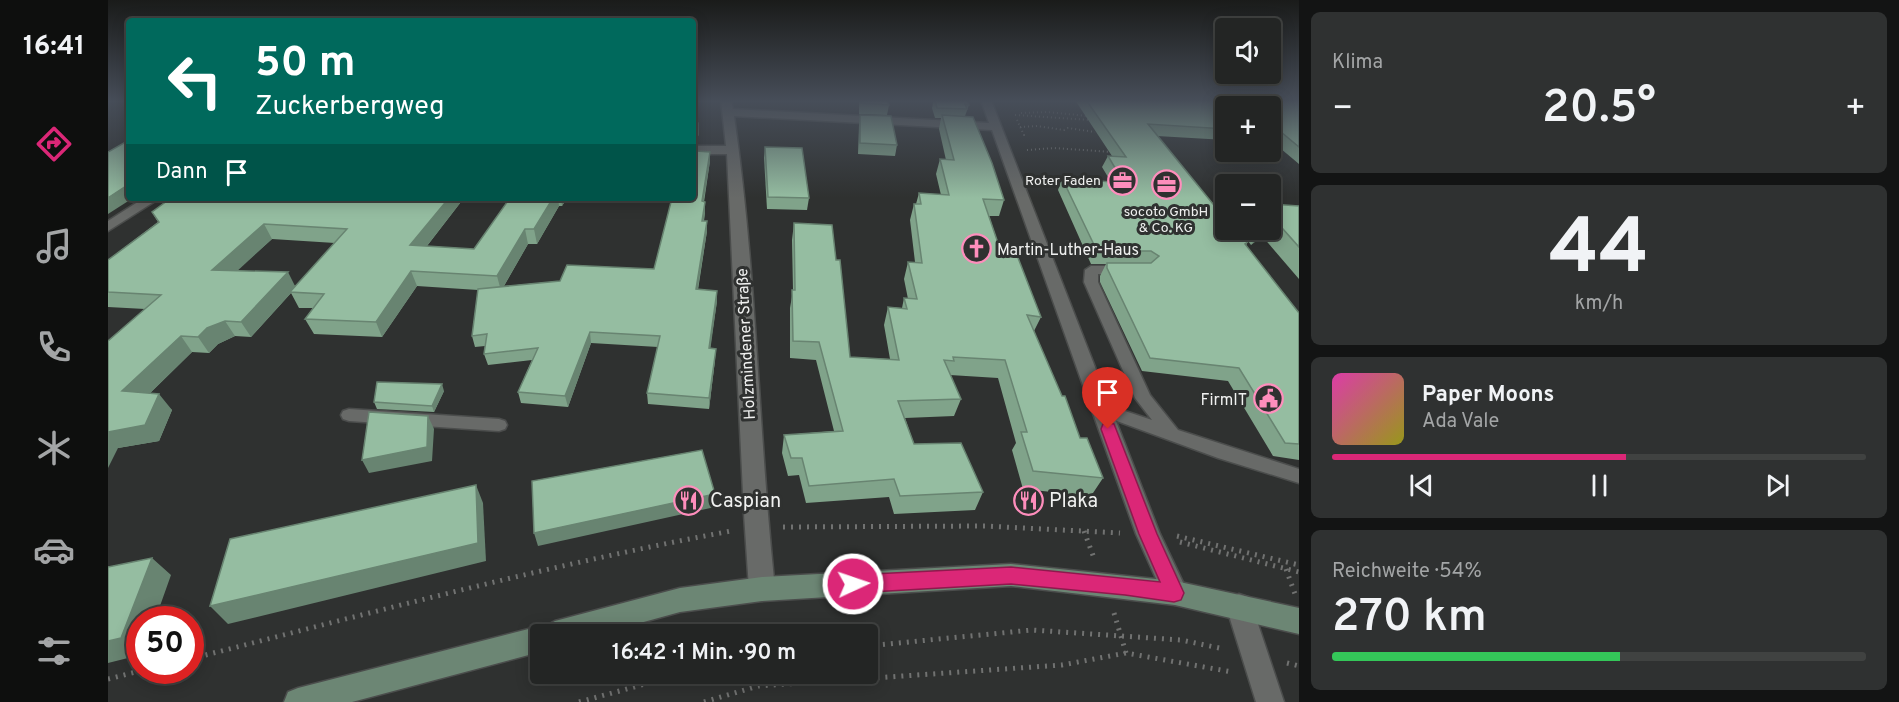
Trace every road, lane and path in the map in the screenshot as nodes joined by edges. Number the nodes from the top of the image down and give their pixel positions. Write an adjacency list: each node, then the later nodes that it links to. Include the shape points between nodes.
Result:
1 (730, 133): 4 (street, Holzmindener Straße)
2 (997, 133): 10 (street)
3 (696, 150): 4 (street)
4 (732, 150): 15 (street, Holzmindener Straße)
5 (1026, 150): 6 (path)
6 (1119, 153)
7 (148, 201): 8 (street)
8 (108, 227)
9 (1134, 270): 13 (lane, via 1090,270 1091,282 1143,398)
10 (1101, 408): 13 (lane); 16 (street)
11 (348, 415): 12 (lane)
12 (499, 425)
13 (1172, 434): 14 (lane)
14 (1299, 476)
15 (756, 526): 16 (path); 20 (street, Holzmindener Straße); 27 (path, via 508,577)
16 (1147, 531): 17 (path); 18 (path); 21 (street)
17 (1299, 565)
18 (1286, 569): 19 (path); 23 (path)
19 (1299, 572)
20 (762, 590): 21 (main road, via 1011,575); 24 (main road, via 680,600)
21 (1174, 593): 22 (main road)
22 (1239, 606): 23 (main road); 30 (street)
23 (1297, 609)
24 (592, 624)
25 (530, 642): 33 (main road)
26 (878, 645): 30 (path, via 1032,630 1181,640)
27 (204, 655)
28 (1299, 666): 30 (path)
29 (126, 675): 31 (path)
30 (1263, 678): 35 (path, via 1126,653 1062,665 758,686)
31 (108, 680)
32 (645, 684): 34 (path)
33 (314, 700)
34 (579, 702)
35 (704, 702)

